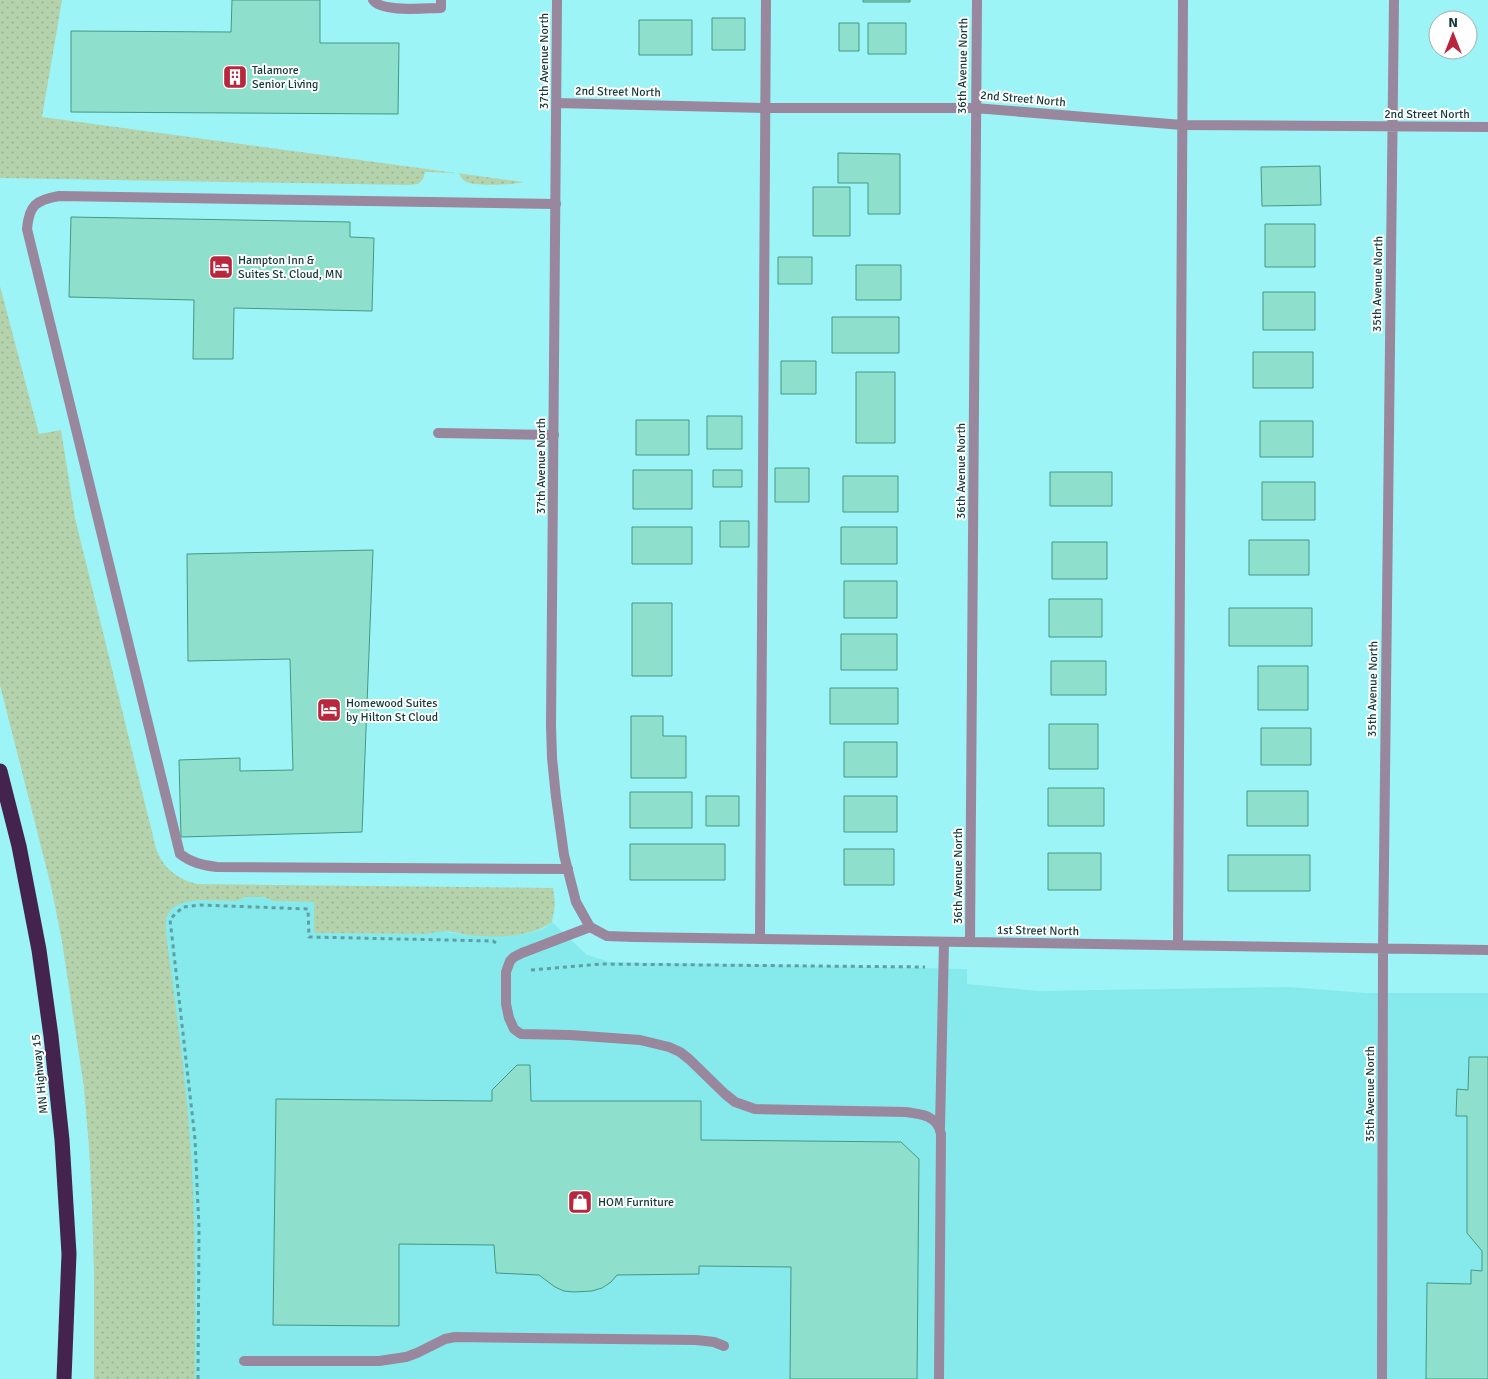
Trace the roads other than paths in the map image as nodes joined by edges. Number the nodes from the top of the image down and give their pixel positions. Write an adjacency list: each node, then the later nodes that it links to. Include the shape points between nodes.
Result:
1 (373, 0): 2 (street, via 392,8 442,8)
2 (442, 0)
3 (557, 0): 8 (street, 37th Avenue North)
4 (766, 0): 9 (street)
5 (977, 0): 10 (street, 36th Avenue North)
6 (1183, 0): 11 (street)
7 (1394, 0): 12 (street, 35th Avenue North)
8 (556, 104): 9 (street, 2nd Street North); 14 (street, 37th Avenue North)
9 (765, 108): 10 (street, 2nd Street North); 20 (street)
10 (975, 108): 11 (street, 2nd Street North); 22 (street, 36th Avenue North)
11 (1182, 125): 12 (street, 2nd Street North); 23 (street)
12 (1393, 126): 13 (street, 2nd Street North); 24 (street, 35th Avenue North)
13 (1488, 127)
14 (556, 204): 16 (street, 37th Avenue North); 18 (street, via 59,196 36,204 28,213 27,228 180,854 200,865 217,868)
15 (438, 433): 16 (street)
16 (554, 435): 18 (street, 37th Avenue North, via 552,758)
17 (0, 771): 29 (highway, MN Highway 15, via 20,846 39,950 62,1140 69,1254)
18 (568, 869): 19 (street, 37th Avenue North, via 576,902)
19 (590, 928): 20 (street, 1st Street North, via 607,936); 26 (street, via 510,961 506,972 506,1004 508,1018 520,1034 640,1040 669,1047 689,1059 735,1102 755,1109 920,1113 936,1121)
20 (760, 938): 21 (street, 1st Street North)
21 (944, 942): 22 (street, 1st Street North); 26 (street)
22 (970, 942): 23 (street, 1st Street North)
23 (1178, 946): 24 (street, 1st Street North)
24 (1383, 949): 25 (street, 1st Street North); 31 (street, 35th Avenue North)
25 (1488, 950)
26 (940, 1128): 30 (street)
27 (724, 1346): 28 (street, via 696,1340 455,1337 406,1357 379,1361)
28 (244, 1361)
29 (64, 1379)
30 (939, 1379)
31 (1382, 1379)

